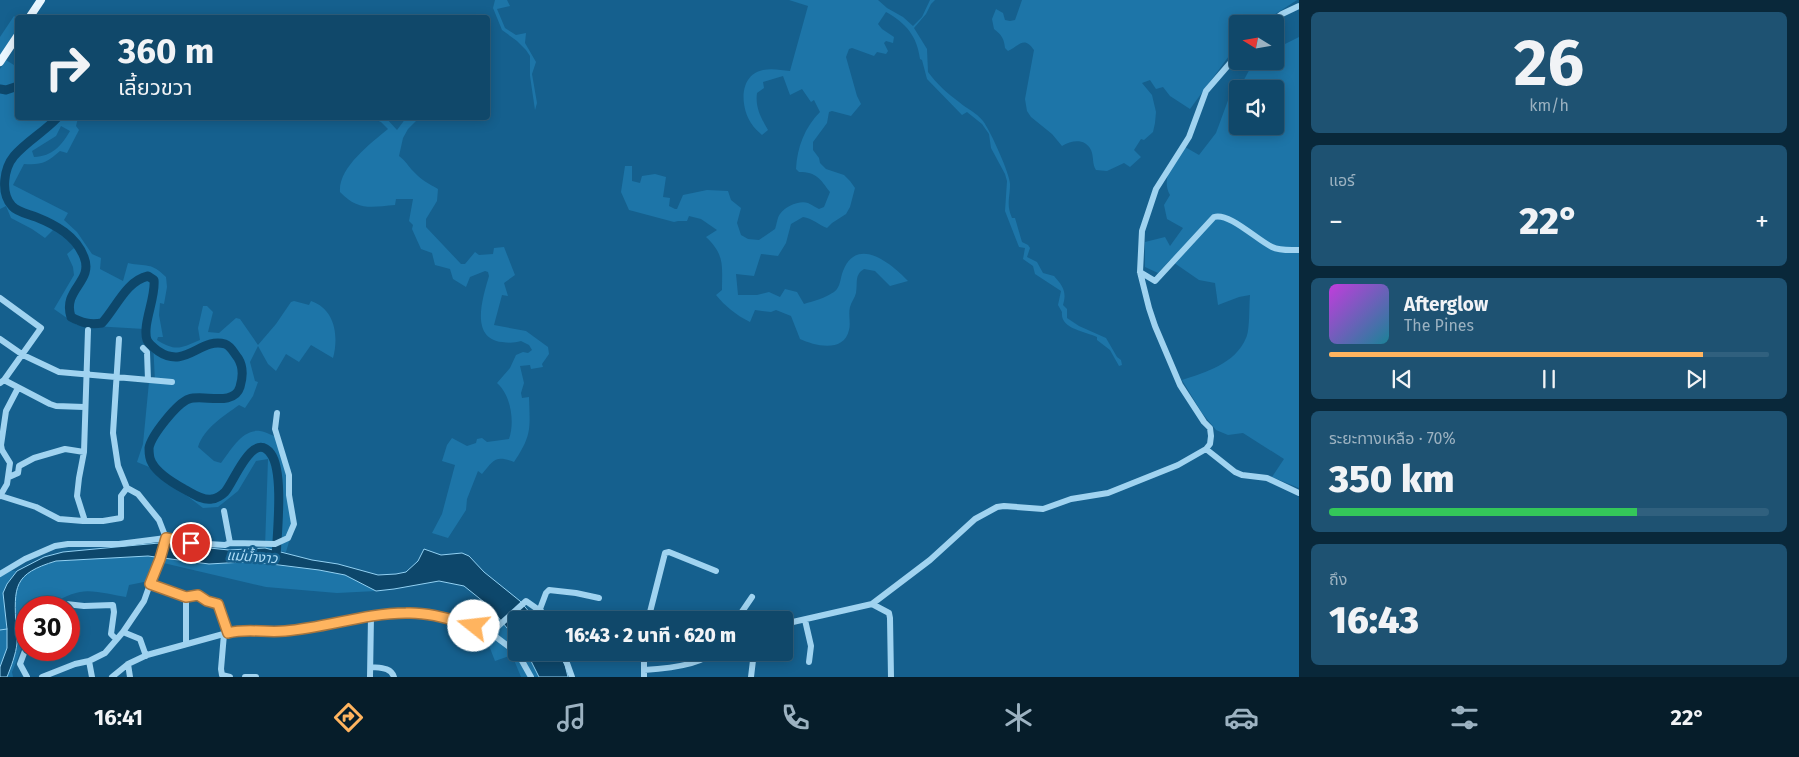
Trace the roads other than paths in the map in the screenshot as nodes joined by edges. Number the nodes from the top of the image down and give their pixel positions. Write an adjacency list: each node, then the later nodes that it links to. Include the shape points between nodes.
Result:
1 (41, 0): 3 (main road)
2 (1299, 6): 4 (street)
3 (31, 15)
4 (1281, 15)
5 (15, 40): 6 (main road)
6 (0, 62)
7 (1229, 64): 9 (street, via 1206,91 1189,137 1152,198 1142,231)
8 (1299, 250): 9 (street, via 1272,247 1218,216 1155,281)
9 (1140, 272): 25 (street, via 1169,362 1189,400 1210,428 1210,444)
10 (0, 298): 15 (street, via 41,328)
11 (88, 330): 16 (street)
12 (0, 339): 15 (street)
13 (119, 339): 17 (street)
14 (143, 348): 18 (street, via 147,352)
15 (22, 354): 16 (street, via 58,372); 19 (street)
16 (86, 376): 17 (street); 22 (street)
17 (116, 378): 18 (street); 28 (street, via 113,433 118,466)
18 (148, 380): 20 (street)
19 (2, 382): 21 (street)
20 (172, 382)
21 (18, 388): 22 (street, via 56,406); 24 (street, via 6,411)
22 (84, 407): 26 (street)
23 (276, 413): 34 (street, via 275,429 290,480 294,524 291,534 274,544)
24 (2, 430): 27 (street, via 1,446 10,463)
25 (1206, 449): 29 (street, via 1235,472 1267,478); 41 (street, via 1178,465 1108,493 1072,499 1043,509 997,507 975,519 930,560)
26 (84, 452): 27 (street, via 64,449 34,458 19,466 18,473); 32 (street, via 77,496)
27 (9, 477): 30 (street)
28 (127, 488): 32 (street, via 121,496 122,518); 33 (street, via 138,494 159,520)
29 (1299, 493)
30 (0, 496): 32 (street, via 36,507 59,519)
31 (224, 511): 34 (street)
32 (83, 521)
33 (166, 540): 34 (street); 36 (street, via 55,546); 37 (street)
34 (230, 543)
35 (716, 572): 45 (street, via 665,553)
36 (0, 574)
37 (150, 584): 38 (street); 51 (street, via 144,601)
38 (186, 597): 52 (street, via 198,595 218,604); 54 (street)
39 (752, 597): 46 (street)
40 (599, 598): 43 (street, via 549,590)
41 (872, 604): 48 (street); 81 (street, via 888,612 890,618)
42 (80, 606): 53 (street, via 114,605 111,634)
43 (540, 609): 44 (street); 50 (street, via 526,601)
44 (542, 611)
45 (650, 611)
46 (742, 611)
47 (371, 616): 50 (street, via 408,612); 52 (street, via 284,631 238,630); 66 (street)
48 (805, 620): 49 (street); 64 (street, via 811,646)
49 (793, 622)
50 (491, 630): 55 (street)
51 (123, 632): 53 (street); 56 (street, via 140,638)
52 (226, 634): 54 (street); 73 (street, via 221,669 222,675)
53 (116, 639): 58 (street, via 105,653)
54 (186, 644): 56 (street)
55 (508, 644)
56 (146, 656): 65 (street)
57 (21, 661): 68 (street)
58 (89, 661): 69 (street); 70 (street)
59 (522, 661): 78 (street)
60 (566, 661): 79 (street)
61 (644, 661): 67 (street)
62 (697, 661): 67 (street)
63 (753, 661): 80 (street)
64 (808, 662)
65 (128, 664): 71 (street); 72 (street)
66 (371, 667): 76 (street); 77 (street, via 392,671)
67 (644, 674)
68 (27, 677)
69 (42, 677)
70 (92, 677)
71 (112, 677)
72 (130, 677)
73 (230, 677)
74 (245, 677): 75 (street)
75 (256, 677)
76 (370, 677)
77 (394, 677)
78 (531, 677)
79 (572, 677)
80 (751, 677)
81 (891, 677)

